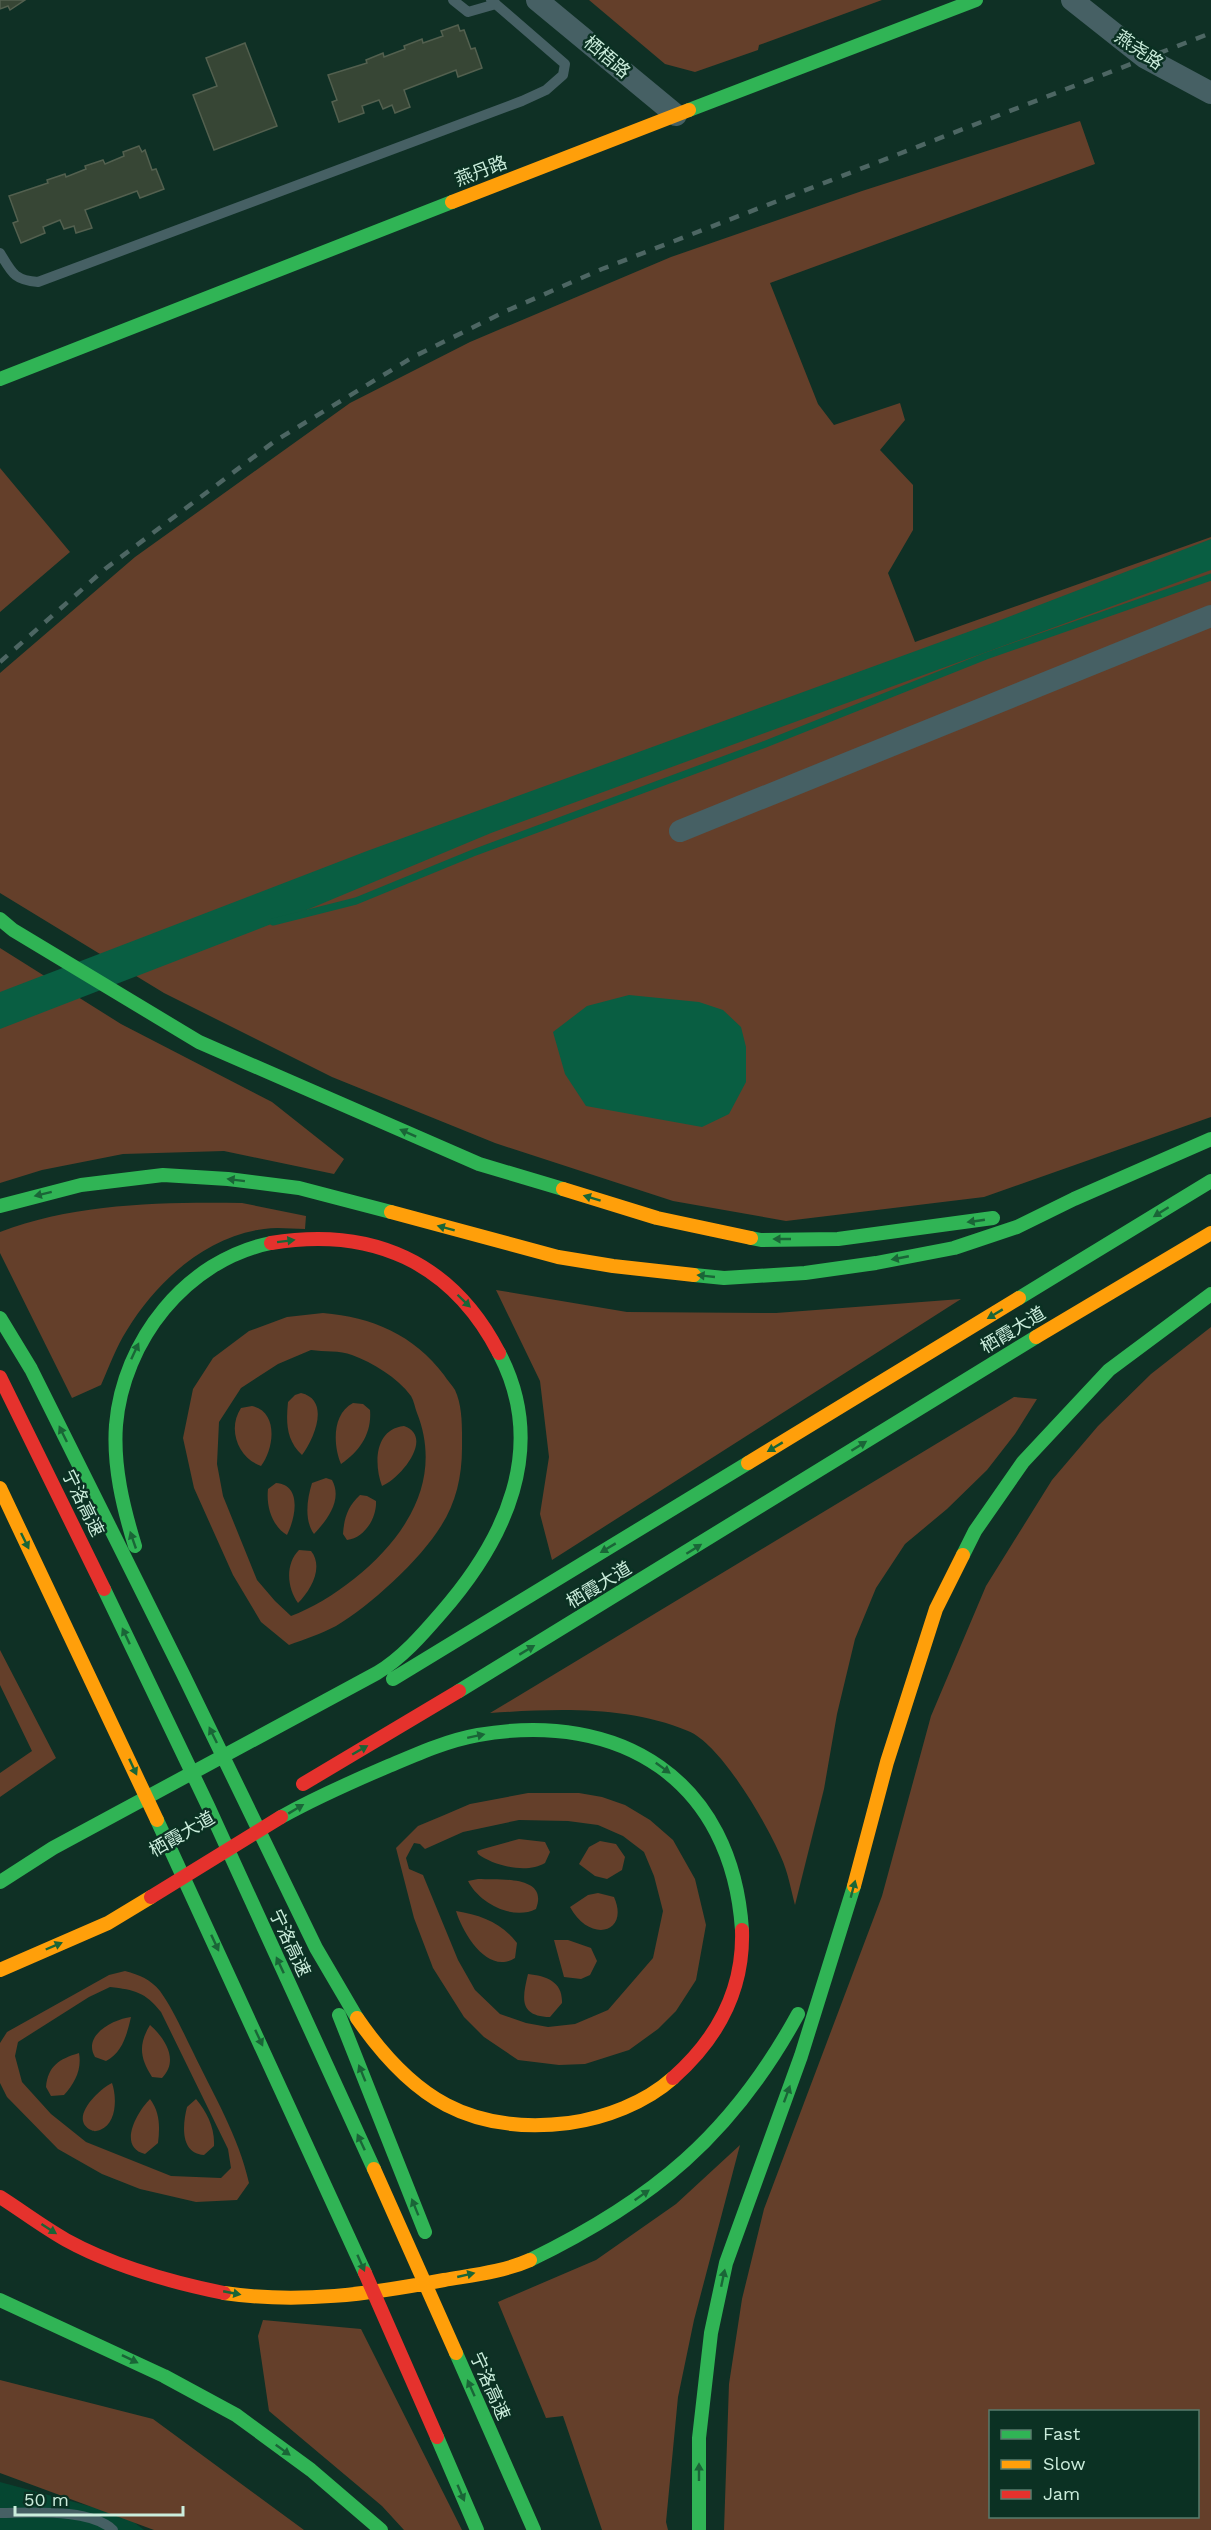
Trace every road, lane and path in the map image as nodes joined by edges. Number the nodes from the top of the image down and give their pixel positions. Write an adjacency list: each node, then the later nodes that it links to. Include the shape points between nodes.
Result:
1 (453, 0): 5 (lane, via 468,12)
2 (537, 0): 7 (street, 栖梧路)
3 (976, 0): 7 (main road, 燕丹路)
4 (1072, 0): 6 (street, 燕尧路, via 1144,57)
5 (493, 2): 8 (lane, via 565,64 563,75 546,90 38,282 21,281)
6 (1211, 93)
7 (676, 115): 9 (main road, 燕丹路)
8 (0, 253)
9 (0, 380)
10 (1211, 616): 11 (street)
11 (680, 831)
12 (0, 919): 15 (main road, one-way to 12, via 987,1220 838,1239 761,1240 657,1218 479,1164 199,1042)
13 (1211, 1139): 15 (main road)
14 (1211, 1181): 23 (main road, 栖霞大道, one-way to 23)
15 (1074, 1199): 16 (main road, one-way to 16, via 1017,1227 954,1248 804,1273 724,1278 558,1257 299,1188 228,1179 163,1175 116,1180 70,1187)
16 (0, 1206)
17 (1211, 1233): 25 (main road, 栖霞大道, one-way to 17)
18 (1211, 1294): 34 (main road, one-way to 18, via 887,1762 936,1609 975,1531 1023,1462 1109,1370)
19 (0, 1318): 22 (main road, one-way to 19, via 31,1369)
20 (0, 1377): 47 (main road, 宁洛高速, one-way to 20, via 152,1689)
21 (0, 1488): 51 (main road, one-way to 51, via 226,1966)
22 (183, 1674): 33 (main road, one-way to 33, via 152,1597 116,1477 114,1428 128,1367 139,1343 172,1298 195,1277 263,1244 328,1239 376,1246 417,1263 446,1283 474,1310 502,1358 516,1401 521,1438 519,1467 513,1496 485,1558 446,1609 387,1666 53,1848); 36 (main road, one-way to 22)
23 (362, 1697)
24 (238, 1767): 26 (main road, 栖霞大道)
25 (291, 1791)
26 (186, 1796)
27 (166, 1807): 29 (main road, 栖霞大道)
28 (260, 1809): 30 (main road, 栖霞大道)
29 (145, 1819)
30 (209, 1839)
31 (188, 1851): 32 (main road, 栖霞大道)
32 (158, 1869)
33 (0, 1882)
34 (845, 1918): 39 (main road, one-way to 34, via 99,2256 190,2285 249,2296 325,2300 368,2295 524,2262 598,2226 662,2181 732,2115 764,2075 788,2035); 54 (main road, one-way to 34, via 699,2438 711,2333 726,2264 801,2056)
35 (29, 1942): 37 (main road)
36 (314, 1945): 38 (main road, one-way to 36, via 109,1922 311,1800 404,1759 476,1736 508,1731 568,1733 604,1740 641,1753 695,1795 714,1822 729,1855 741,1906 743,1940 739,1975 717,2030 667,2084 633,2105 601,2118 532,2126 497,2124 463,2114 396,2069 365,2032); 40 (main road, one-way to 36)
37 (0, 1958)
38 (0, 1970)
39 (0, 2197)
40 (429, 2241)
41 (437, 2262): 42 (main road)
42 (450, 2295)
43 (0, 2300): 45 (main road)
44 (0, 2313): 45 (main road)
45 (96, 2343): 50 (main road, one-way to 50, via 236,2415 311,2470)
46 (499, 2415): 47 (main road)
47 (501, 2439): 52 (main road, 宁洛高速); 53 (main road)
48 (0, 2512): 49 (lane, via 63,2514 105,2522)
49 (113, 2530)
50 (381, 2530)
51 (477, 2530)
52 (534, 2530)
53 (540, 2530)
54 (699, 2530)

